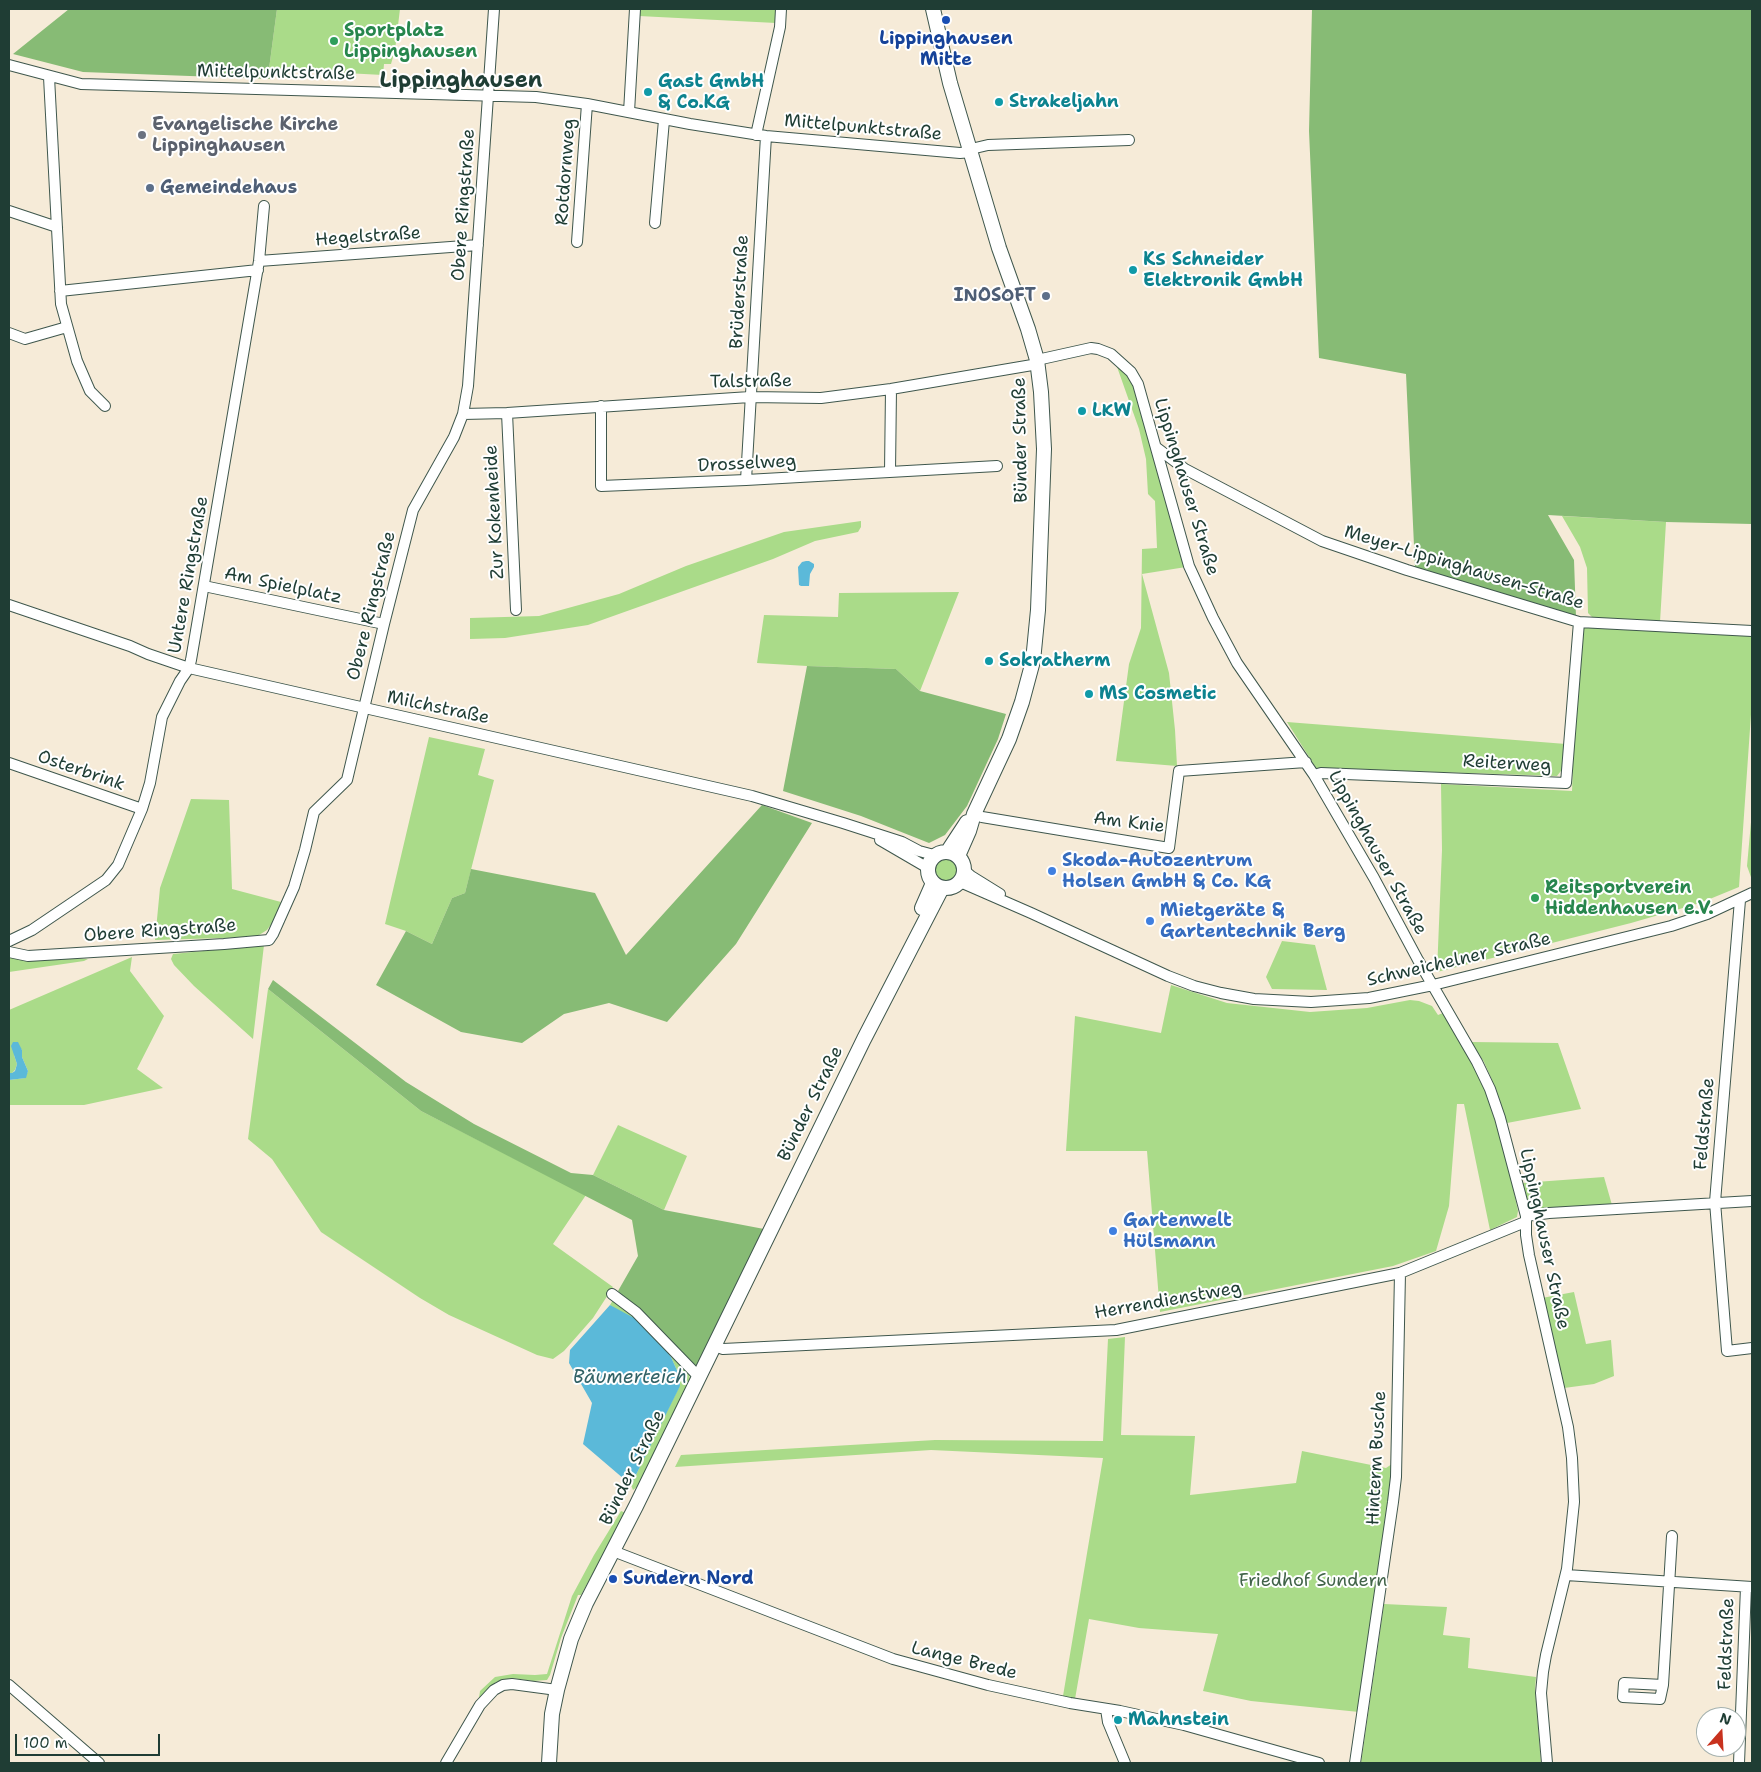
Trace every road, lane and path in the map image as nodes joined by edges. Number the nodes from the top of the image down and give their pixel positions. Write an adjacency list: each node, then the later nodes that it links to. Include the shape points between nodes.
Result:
1 (494, 9): 7 (street, Obere Ringstraße)
2 (635, 9): 9 (street)
3 (781, 9): 11 (street, Brüderstraße)
4 (933, 9): 13 (main road, Bünder Straße, via 950,82)
5 (9, 65): 6 (street, Mittelpunktstraße)
6 (50, 77): 7 (street, Mittelpunktstraße, via 80,84); 17 (street)
7 (488, 95): 8 (street, Mittelpunktstraße); 19 (street, Obere Ringstraße)
8 (587, 104): 9 (street, Mittelpunktstraße); 18 (street, Rotdornweg)
9 (628, 112): 10 (street, Mittelpunktstraße)
10 (664, 120): 11 (street, Mittelpunktstraße); 16 (street)
11 (761, 136): 13 (street, Mittelpunktstraße, via 960,153); 26 (street, Brüderstraße)
12 (1129, 140): 13 (street, Mittelpunktstraße, via 988,145)
13 (971, 150): 24 (main road, Bünder Straße, via 999,248)
14 (264, 206): 20 (street, Untere Ringstraße)
15 (9, 211): 17 (street)
16 (656, 223)
17 (57, 227): 21 (street)
18 (577, 242)
19 (478, 245): 20 (street, Hegelstraße); 30 (street, Obere Ringstraße, via 468,386)
20 (258, 266): 21 (street, Hegelstraße); 37 (street, Untere Ringstraße)
21 (60, 291): 22 (street)
22 (67, 327): 23 (street, via 25,339); 27 (street, via 90,391)
23 (9, 333)
24 (1038, 362): 25 (street, Talstraße); 31 (street, Lippinghauser Straße, via 1091,348 1111,354 1131,372 1138,384); 49 (main road, Bünder Straße, via 1044,448 1033,661 1009,739)
25 (891, 389): 26 (street, Talstraße, via 821,398); 34 (street)
26 (750, 397): 28 (street, Talstraße); 36 (street, Brüderstraße)
27 (104, 406)
28 (601, 406): 29 (street, Talstraße); 36 (street, Drosselweg, via 601,486)
29 (507, 413): 30 (street, Talstraße); 39 (street, Zur Kokenheide)
30 (463, 414): 41 (street, Obere Ringstraße, via 454,437 413,510)
31 (1156, 448): 33 (street, Meyer-Lippinghausen-Straße); 35 (street, Lippinghauser Straße)
32 (997, 466): 34 (street, Drosselweg)
33 (1185, 469): 35 (street, via 1174,470); 40 (street, Meyer-Lippinghausen-Straße, via 1322,541)
34 (890, 472): 36 (street, Drosselweg)
35 (1165, 478): 45 (street, Lippinghauser Straße, via 1189,566 1213,618 1237,663)
36 (746, 480)
37 (204, 586): 41 (street, Am Spielplatz); 43 (street, Untere Ringstraße)
38 (9, 605): 43 (street, Milchstraße)
39 (516, 610)
40 (1579, 622): 42 (street, Meyer-Lippinghausen-Straße); 47 (street, Reiterweg, via 1566,783)
41 (384, 624): 44 (street, Obere Ringstraße)
42 (1752, 631)
43 (189, 668): 44 (street, Milchstraße); 48 (street, Untere Ringstraße, via 162,716 150,784)
44 (363, 708): 51 (street, Milchstraße, via 752,796 902,842); 57 (street, Obere Ringstraße, via 347,780 314,812 294,887 269,940 28,956)
45 (1306, 762): 47 (street, Lippinghauser Straße); 49 (street, Am Knie, via 1179,771 1169,848)
46 (9, 763): 48 (street, Osterbrink)
47 (1314, 775): 58 (street, Lippinghauser Straße)
48 (142, 809): 56 (street, Untere Ringstraße, via 118,865 106,880 32,930)
49 (974, 814): 50 (main road, Bünder Straße, via 969,831)
50 (954, 854): 51 (main road, via 943,851); 52 (main road, via 962,860)
51 (931, 861): 53 (main road, via 928,873)
52 (962, 876): 53 (main road, via 952,887); 58 (street, Schweichelner Straße, via 1031,912 1194,986 1280,1001 1348,1001)
53 (938, 885): 64 (main road, Bünder Straße)
54 (1752, 893): 55 (street, Schweichelner Straße)
55 (1740, 900): 58 (street, Schweichelner Straße, via 1671,926); 60 (street, Feldstraße)
56 (9, 941)
57 (9, 952)
58 (1433, 986): 61 (street, Lippinghauser Straße, via 1490,1089)
59 (1752, 1200): 60 (street, Herrendienstweg)
60 (1715, 1202): 61 (street, Herrendienstweg, via 1549,1213); 65 (street, Feldstraße, via 1727,1351)
61 (1526, 1219): 62 (street, Herrendienstweg); 69 (street, Lippinghauser Straße, via 1529,1255 1568,1427 1572,1458 1574,1502)
62 (1400, 1273): 64 (street, Herrendienstweg, via 1116,1330); 81 (street, Hinterm Busche, via 1394,1494)
63 (612, 1294): 66 (street, via 636,1312)
64 (714, 1346): 66 (main road, Bünder Straße)
65 (1752, 1348)
66 (698, 1377): 68 (main road, Bünder Straße)
67 (1672, 1536): 70 (street)
68 (613, 1552): 74 (main road, Bünder Straße, via 580,1619); 75 (street, Lange Brede, via 893,1659 988,1685)
69 (1566, 1575): 70 (street); 82 (street, Lippinghauser Straße, via 1543,1672 1541,1693)
70 (1670, 1582): 71 (street); 73 (street)
71 (1749, 1587): 83 (street, Feldstraße)
72 (9, 1685): 76 (street)
73 (1663, 1685)
74 (557, 1690): 77 (street, via 512,1684 494,1690 480,1705); 78 (main road, Bünder Straße)
75 (1106, 1709): 79 (street); 80 (street, Lange Brede, via 1184,1725)
76 (99, 1763)
77 (446, 1763)
78 (549, 1763)
79 (1125, 1763)
80 (1319, 1763)
81 (1354, 1763)
82 (1547, 1763)
83 (1739, 1763)

